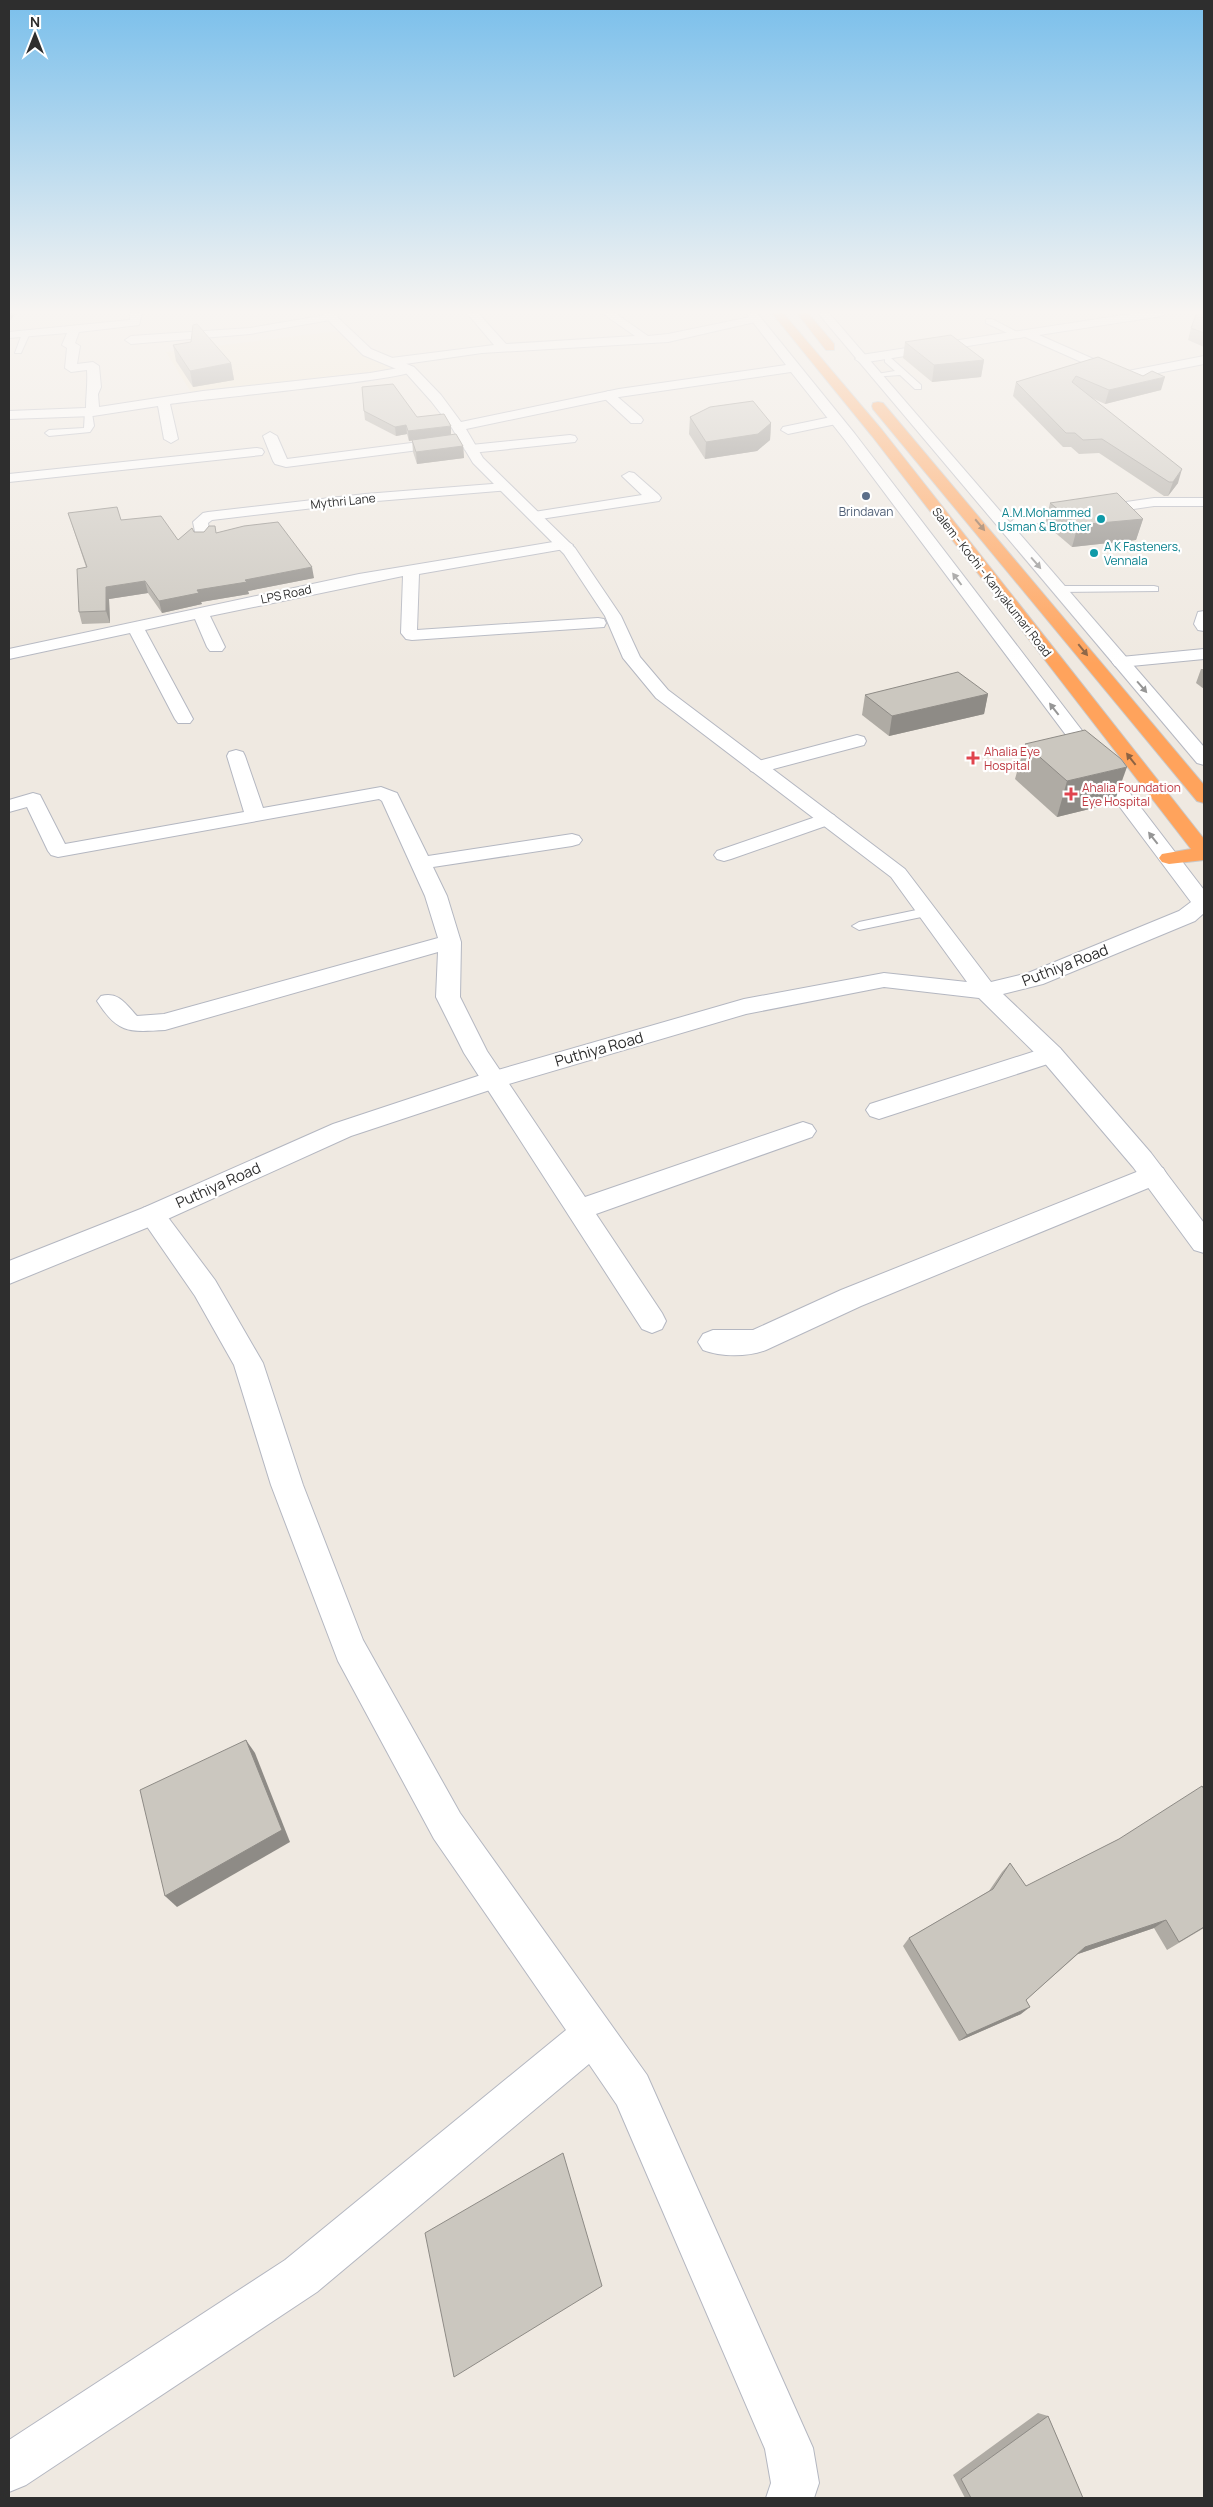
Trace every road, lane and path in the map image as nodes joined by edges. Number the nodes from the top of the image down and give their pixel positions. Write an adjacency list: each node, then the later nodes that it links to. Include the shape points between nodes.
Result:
1 (87, 430): 9 (lane)
2 (169, 430): 14 (street)
3 (459, 430): 13 (street)
4 (492, 430): 13 (street)
5 (845, 430): 11 (street)
6 (874, 430): 10 (highway, Salem - Kochi - Kanyakumari Road)
7 (898, 430): 20 (highway, Salem - Kochi - Kanyakumari Road)
8 (922, 430): 24 (street)
9 (49, 433)
10 (877, 433): 11 (highway); 21 (highway, Salem - Kochi - Kanyakumari Road)
11 (849, 435): 51 (street, one-way to 11)
12 (270, 436): 13 (street, via 280,462 286,463)
13 (465, 438): 15 (street); 19 (street, via 478,460)
14 (171, 439)
15 (570, 439)
16 (257, 452): 18 (street)
17 (629, 476): 23 (street, via 654,498)
18 (9, 478)
19 (505, 487): 23 (street); 25 (street, Mythri Lane, via 365,498 208,516 200,522)
20 (960, 502): 21 (highway); 44 (highway, Salem - Kochi - Kanyakumari Road, one-way to 44)
21 (930, 503): 49 (highway, Salem - Kochi - Kanyakumari Road, one-way to 21)
22 (1201, 505): 24 (street, via 1154,502 1021,521)
23 (534, 516): 26 (street)
24 (1008, 530): 28 (street, one-way to 28)
25 (202, 538)
26 (565, 545): 27 (street, LPS Road); 43 (street, via 613,616 632,658 662,694)
27 (410, 572): 30 (street, LPS Road, via 359,579); 32 (street, via 409,634 412,635)
28 (1058, 588): 29 (lane); 38 (street)
29 (1154, 589)
30 (200, 612): 34 (street, LPS Road); 35 (street)
31 (1204, 616): 33 (street)
32 (598, 623)
33 (1204, 626)
34 (135, 627): 36 (street, LPS Road); 39 (street)
35 (216, 647)
36 (9, 654)
37 (1204, 654): 38 (street)
38 (1121, 662): 42 (street, one-way to 42)
39 (184, 720)
40 (857, 741): 43 (street)
41 (236, 756): 46 (street)
42 (1204, 760)
43 (758, 767): 47 (street)
44 (1204, 797)
45 (9, 806): 46 (street, via 33,799 58,852)
46 (255, 815): 52 (street, via 381,793 390,797)
47 (827, 820): 50 (street); 54 (street, via 898,873)
48 (572, 840): 52 (street)
49 (1204, 853): 51 (highway)
50 (724, 855)
51 (1168, 858): 53 (street)
52 (421, 863): 56 (street, via 436,896)
53 (1204, 904): 57 (street, Puthiya Road, via 1187,916 1035,979)
54 (926, 912): 55 (lane); 57 (street)
55 (859, 926)
56 (450, 942): 58 (street, via 165,1022 131,1024); 60 (street, via 448,997)
57 (986, 991): 59 (street); 60 (street, Puthiya Road, via 884,980 744,1007)
58 (109, 1001)
59 (1051, 1054): 61 (street); 63 (street)
60 (493, 1080): 64 (street); 65 (street, Puthiya Road, via 342,1130)
61 (879, 1110)
62 (803, 1131): 64 (street)
63 (1154, 1175): 66 (street); 69 (street, via 850,1298 756,1342)
64 (579, 1210): 68 (street)
65 (152, 1215): 67 (street, Puthiya Road); 70 (street, via 205,1288 248,1364 287,1485 350,1649 447,1826)
66 (1204, 1243)
67 (9, 1273)
68 (652, 1321)
69 (714, 1342)
70 (593, 2034): 71 (street, via 300,2276); 72 (street, via 632,2090 788,2448 795,2483)
71 (9, 2468)
72 (790, 2498)

